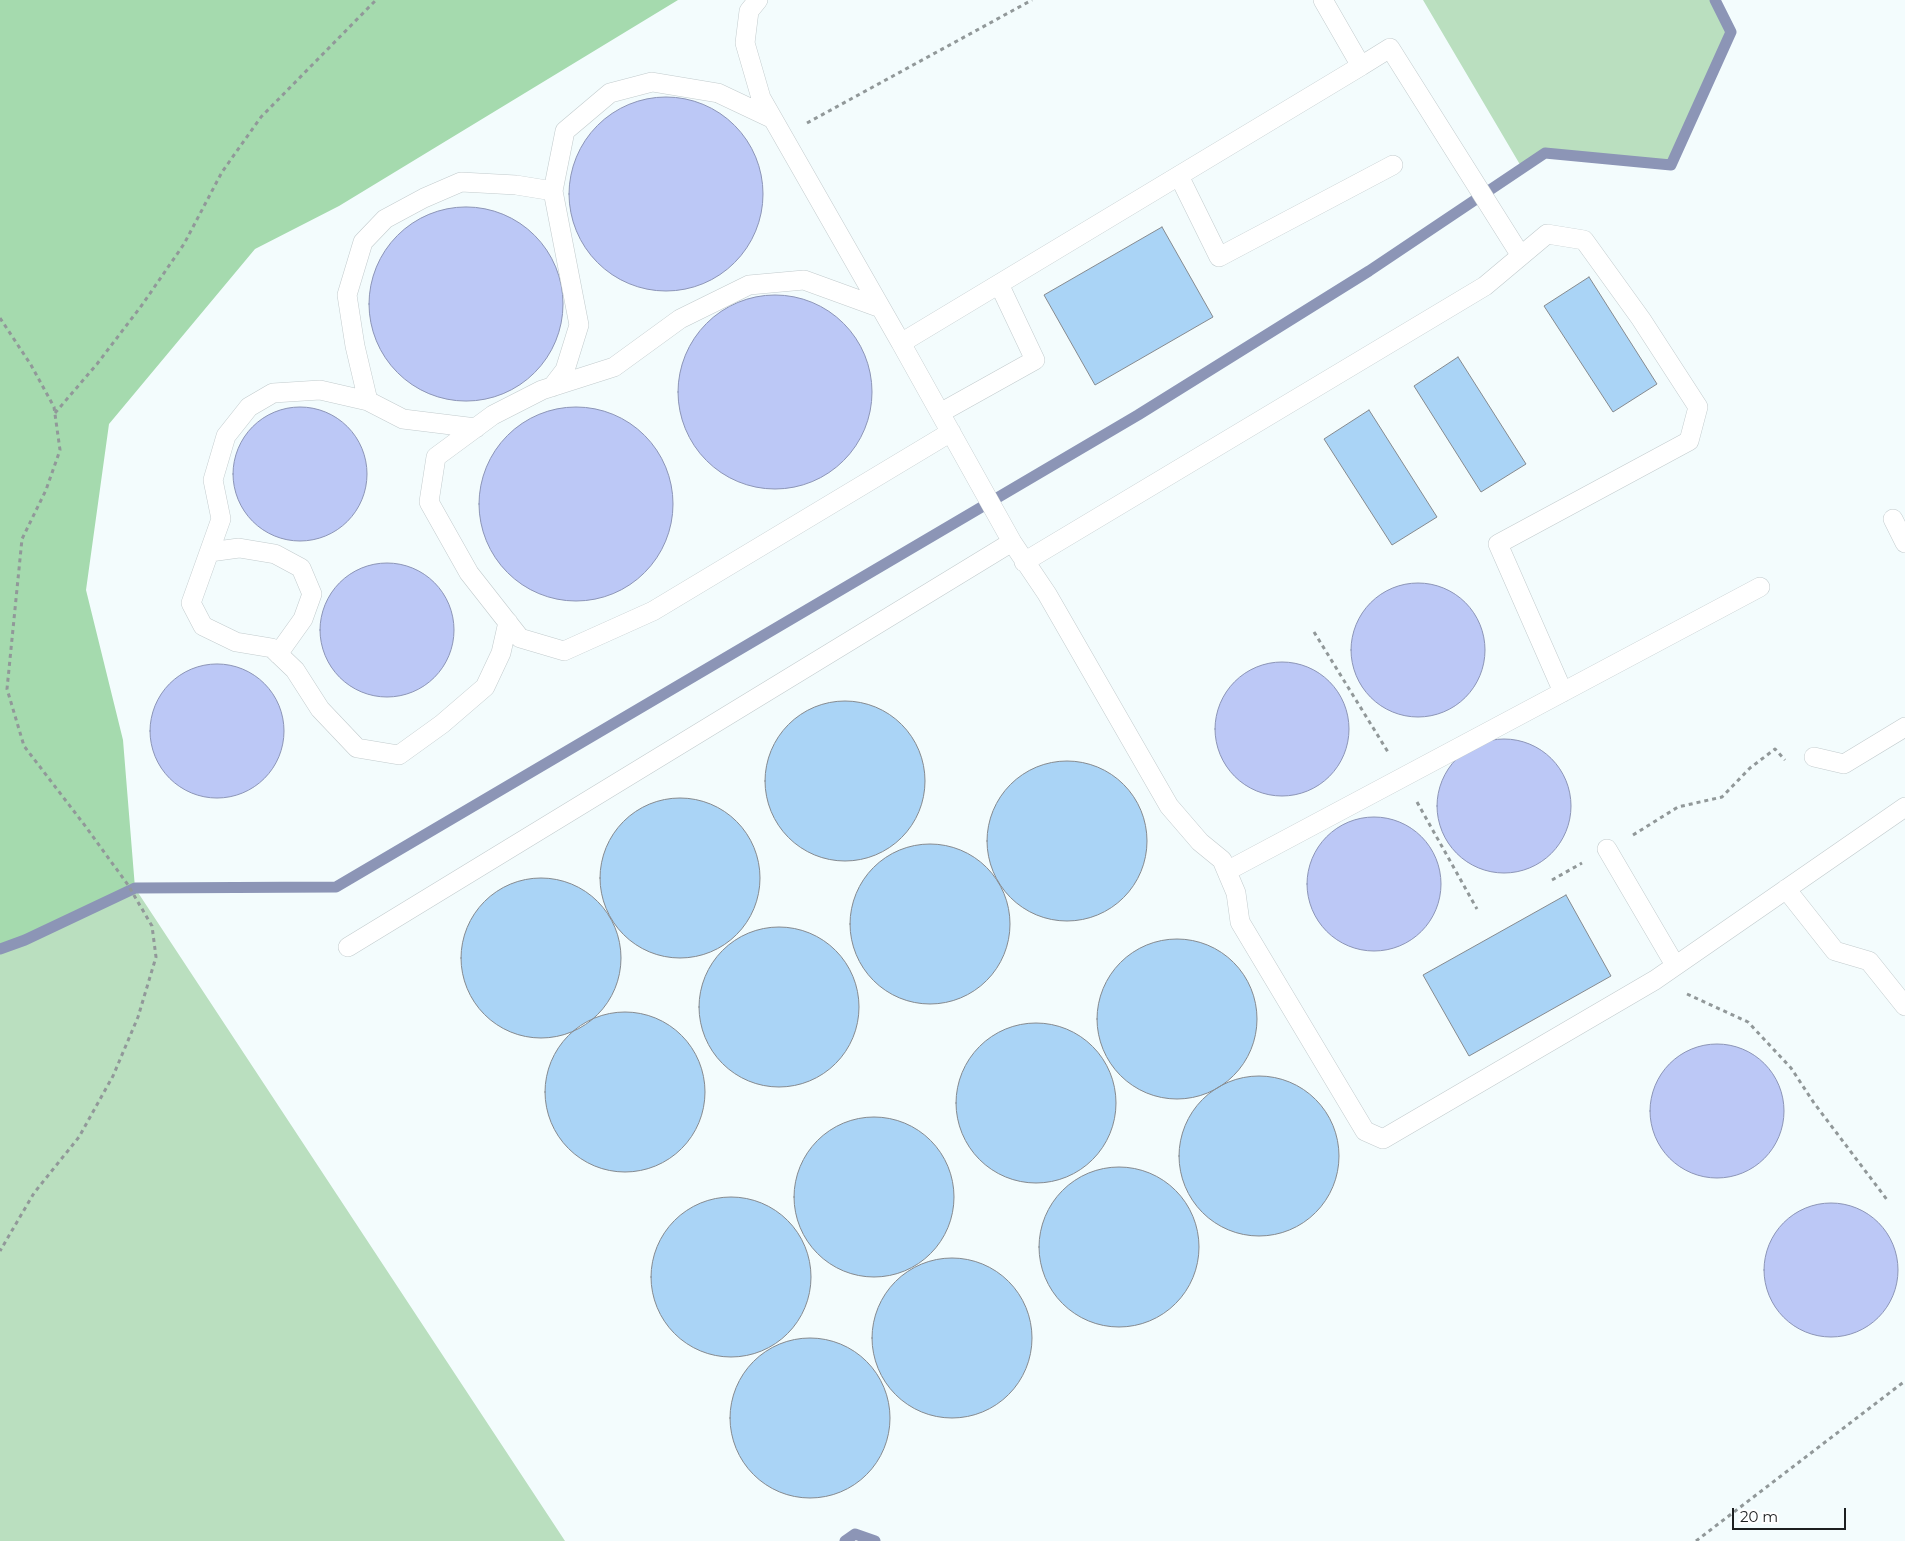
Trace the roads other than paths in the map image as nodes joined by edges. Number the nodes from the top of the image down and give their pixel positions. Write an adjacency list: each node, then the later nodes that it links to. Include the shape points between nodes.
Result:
1 (758, 0): 4 (lane, via 749,11 745,43 761,98)
2 (1323, 0): 3 (lane)
3 (1361, 66): 6 (lane); 8 (lane, via 1390,48)
4 (773, 118): 7 (lane, via 718,93 652,82 610,93 566,131); 10 (lane)
5 (1392, 165): 6 (lane, via 1219,257)
6 (1179, 176): 9 (lane)
7 (553, 191): 12 (lane, via 579,325 565,370); 13 (lane, via 461,182 385,219 363,242 347,295)
8 (1521, 256): 21 (lane, via 1485,286); 25 (lane, via 1547,234 1584,240 1641,319 1698,407 1689,441 1498,544)
9 (999, 284): 11 (lane); 14 (lane, via 1035,360)
10 (881, 308): 11 (lane); 12 (lane, via 804,280 749,284 680,319 614,367)
11 (901, 343): 14 (lane)
12 (552, 387): 15 (lane, via 493,415)
13 (368, 401): 15 (lane, via 403,419); 20 (lane, via 320,390 273,393 249,407 226,436 214,480 221,519)
14 (940, 413): 16 (lane)
15 (476, 428): 23 (lane, via 436,457 429,502 469,573)
16 (951, 432): 18 (lane); 23 (lane, via 653,611 564,651 520,638)
17 (1892, 519): 19 (lane)
18 (1012, 542): 21 (lane); 32 (lane)
19 (1905, 543)
20 (210, 552): 24 (lane, via 191,603 202,626 236,642 272,648); 24 (lane, via 248,549 275,554 301,568 312,594 303,619)
21 (1024, 562): 30 (lane, via 1047,594 1169,806 1200,842 1222,860)
22 (1760, 587): 25 (lane)
23 (508, 622): 24 (lane, via 501,654 485,687 399,756 357,748 320,709 295,670)
24 (278, 654)
25 (1563, 692): 30 (lane)
26 (1905, 727): 27 (lane, via 1844,764)
27 (1814, 757)
28 (1905, 807): 31 (lane)
29 (1607, 849): 33 (lane)
30 (1227, 871): 33 (lane, via 1236,893 1240,922 1365,1131 1383,1139)
31 (1786, 889): 33 (lane); 34 (lane, via 1835,951 1869,961)
32 (348, 947)
33 (1675, 966)
34 (1905, 1006)

